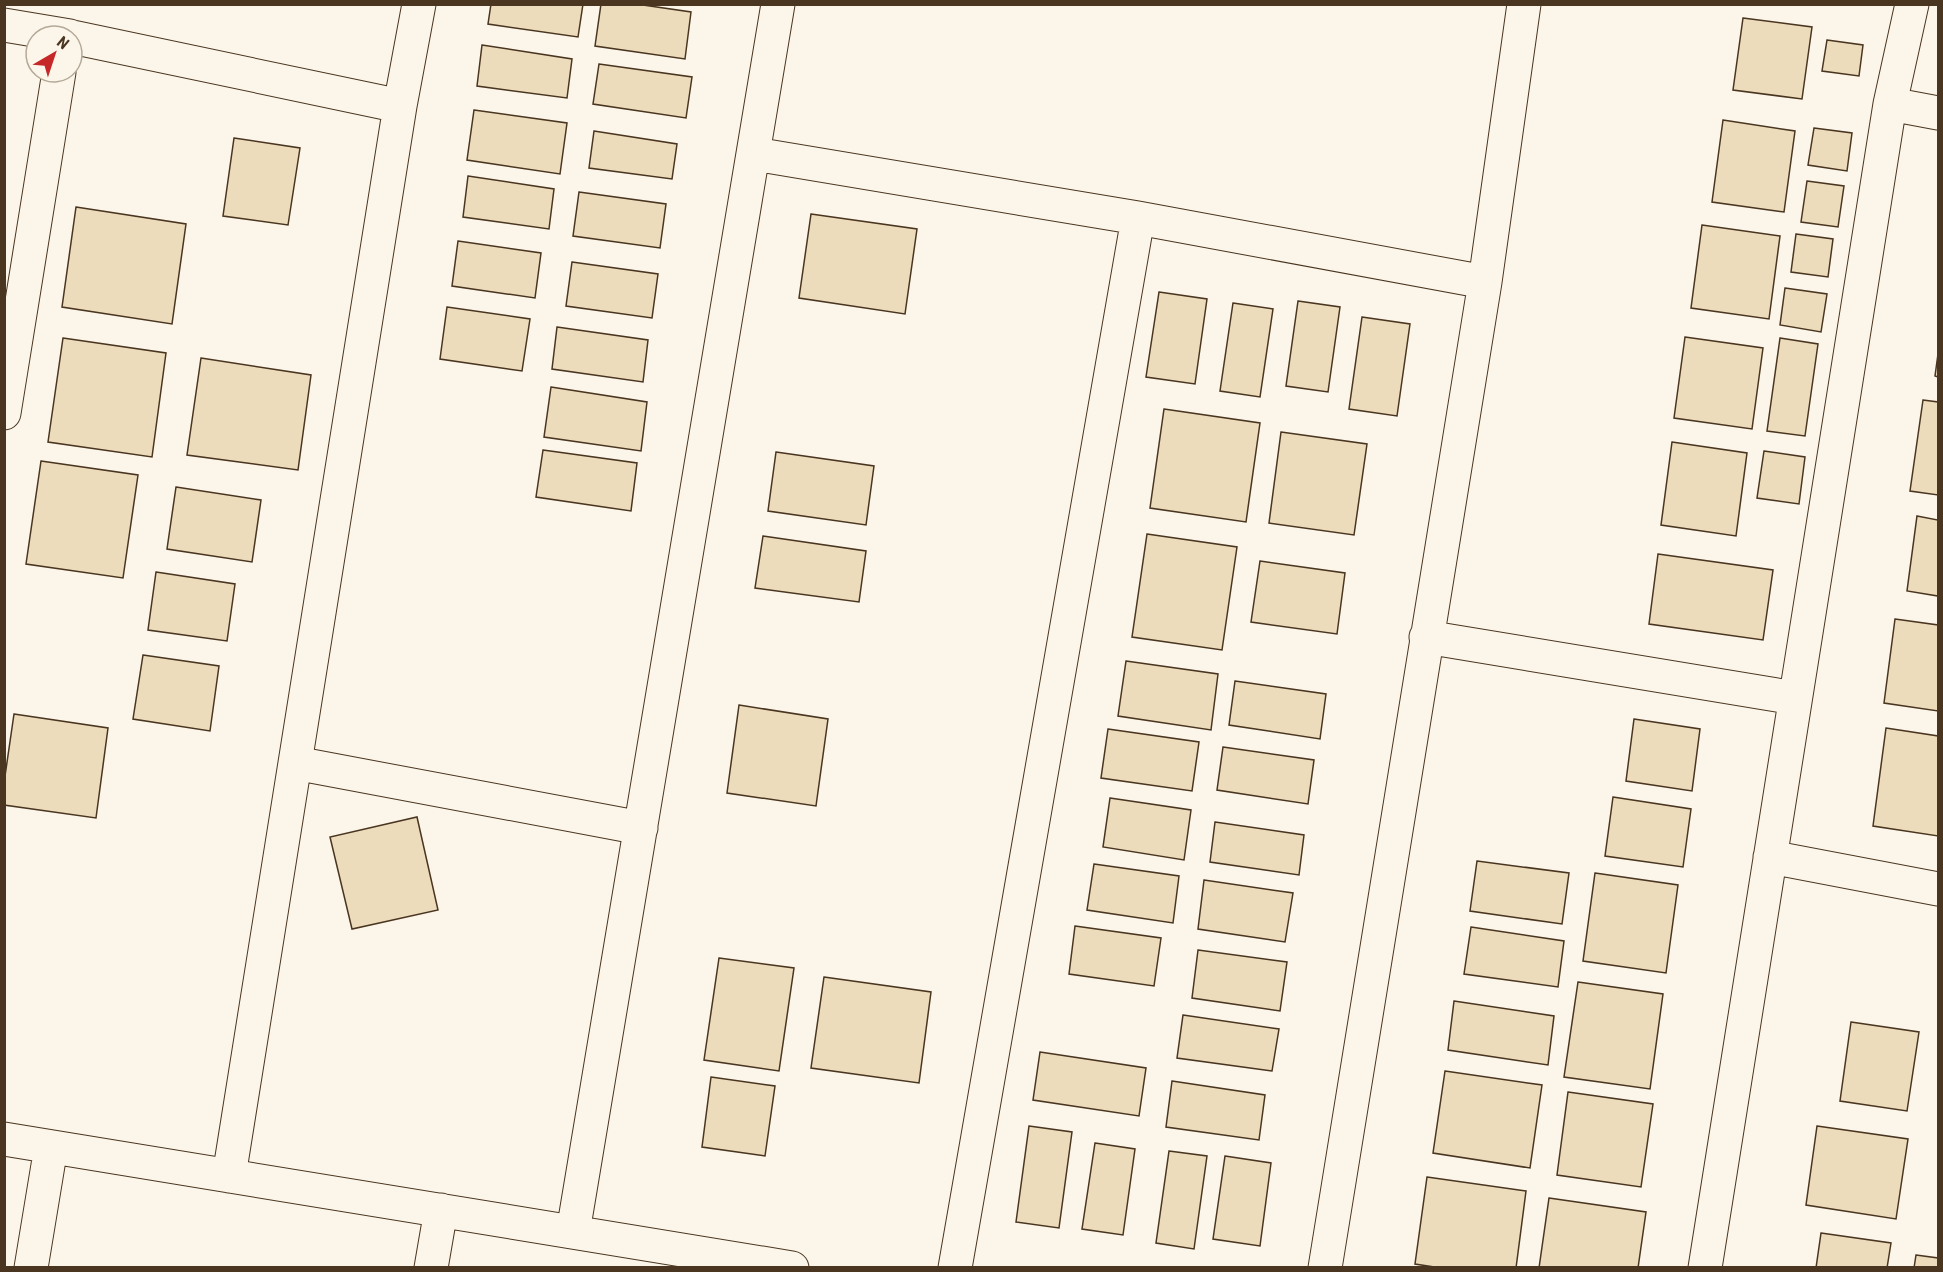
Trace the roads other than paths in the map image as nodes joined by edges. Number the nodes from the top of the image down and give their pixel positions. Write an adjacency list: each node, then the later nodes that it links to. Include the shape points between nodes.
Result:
1 (419, 4): 10 (street)
2 (778, 4): 12 (street)
3 (1524, 4): 14 (street)
4 (1912, 4): 9 (street)
5 (4, 25): 6 (street)
6 (24, 28)
7 (84, 39): 10 (street)
8 (57, 84): 15 (street)
9 (1890, 104): 11 (street); 17 (street)
10 (400, 106): 18 (street)
11 (1938, 113)
12 (754, 154): 13 (street); 19 (street)
13 (1138, 218): 14 (street); 30 (street)
14 (1485, 282): 16 (street)
15 (4, 413)
16 (1426, 637): 17 (street); 31 (street)
17 (1795, 698): 20 (street)
18 (295, 764): 19 (street); 24 (street)
19 (641, 828): 26 (street)
20 (1770, 857): 21 (street); 32 (street)
21 (1938, 890)
22 (4, 1139): 23 (street)
23 (51, 1147): 24 (street); 27 (street)
24 (229, 1176): 25 (street)
25 (441, 1210): 26 (street); 28 (street)
26 (573, 1232): 29 (street)
27 (31, 1268)
28 (431, 1268)
29 (792, 1268)
30 (955, 1268)
31 (1325, 1268)
32 (1705, 1268)

